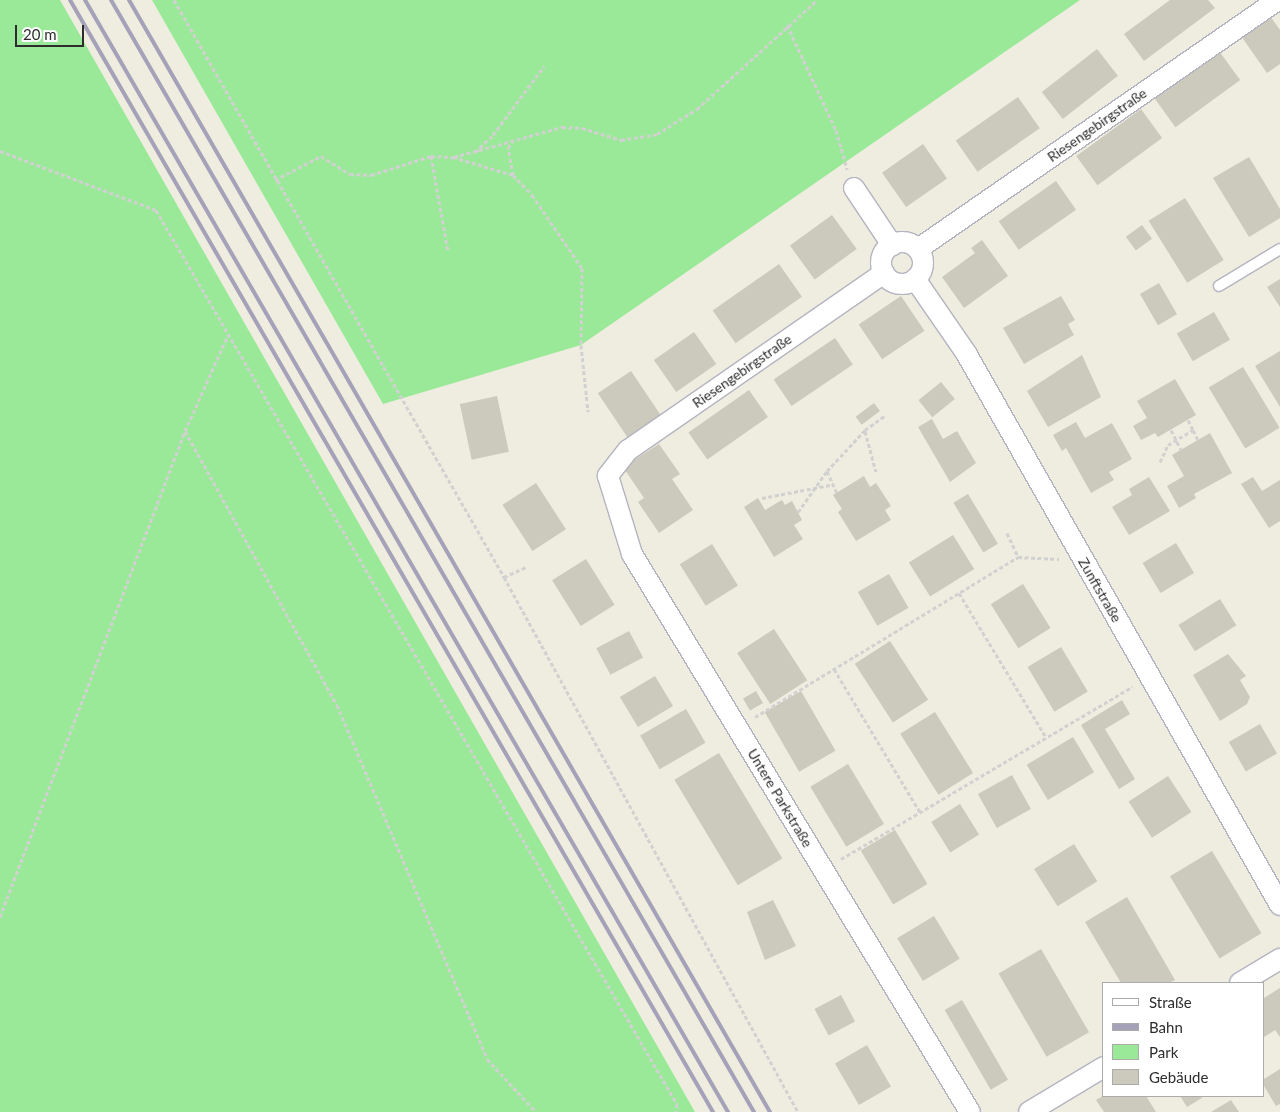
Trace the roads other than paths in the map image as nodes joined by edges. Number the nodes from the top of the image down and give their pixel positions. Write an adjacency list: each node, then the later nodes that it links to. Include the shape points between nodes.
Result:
1 (1277, 0): 4 (street, Riesengebirgstraße)
2 (854, 188): 3 (street)
3 (892, 244): 4 (street, via 906,242); 6 (street, via 882,257)
4 (918, 249): 7 (street, via 922,265)
5 (1280, 249): 8 (lane)
6 (884, 273): 7 (street, via 898,283); 9 (street, Riesengebirgstraße, via 628,450)
7 (915, 279): 10 (street, Zunftstraße, via 966,353)
8 (1219, 286)
9 (608, 476): 14 (street, Untere Parkstraße, via 632,554)
10 (1280, 905)
11 (1280, 959): 12 (street)
12 (1242, 982)
13 (1102, 1068): 15 (street)
14 (970, 1112)
15 (1029, 1112)

